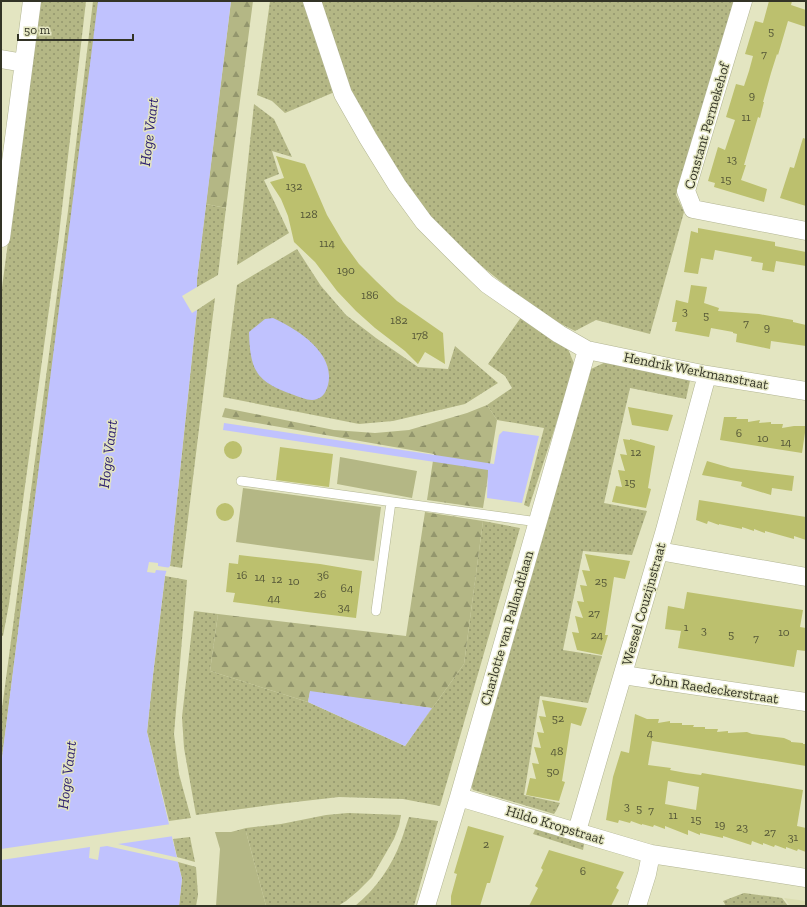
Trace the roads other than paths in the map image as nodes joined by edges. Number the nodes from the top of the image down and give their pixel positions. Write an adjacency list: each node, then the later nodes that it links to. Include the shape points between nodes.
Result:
1 (32, 1): 5 (street)
2 (312, 1): 8 (street, Hendrik Werkmanstraat, via 343,94 385,165 424,222 487,284 559,334)
3 (744, 1): 6 (street, Constant Permekehof, via 686,191 693,209)
4 (1, 59): 5 (street)
5 (24, 63): 7 (street)
6 (806, 231)
7 (1, 238)
8 (587, 350): 9 (street, Hendrik Werkmanstraat); 13 (street, Charlotte van Pallandtlaan)
9 (707, 375): 10 (street, Hendrik Werkmanstraat); 14 (street, Wessel Couzijnstraat)
10 (806, 391)
11 (241, 481): 12 (lane)
12 (392, 502): 13 (lane); 16 (lane)
13 (538, 522): 19 (street, Charlotte van Pallandtlaan)
14 (659, 551): 15 (street); 17 (street, Wessel Couzijnstraat)
15 (806, 577)
16 (376, 611)
17 (623, 675): 18 (street, John Raedeckerstraat); 20 (street, Wessel Couzijnstraat)
18 (806, 702)
19 (459, 797): 20 (street, Hildo Kropstraat); 23 (street, Charlotte van Pallandtlaan)
20 (577, 831): 21 (street, Hildo Kropstraat)
21 (651, 854): 22 (street, Hildo Kropstraat); 24 (street)
22 (806, 878)
23 (426, 906)
24 (637, 906)

